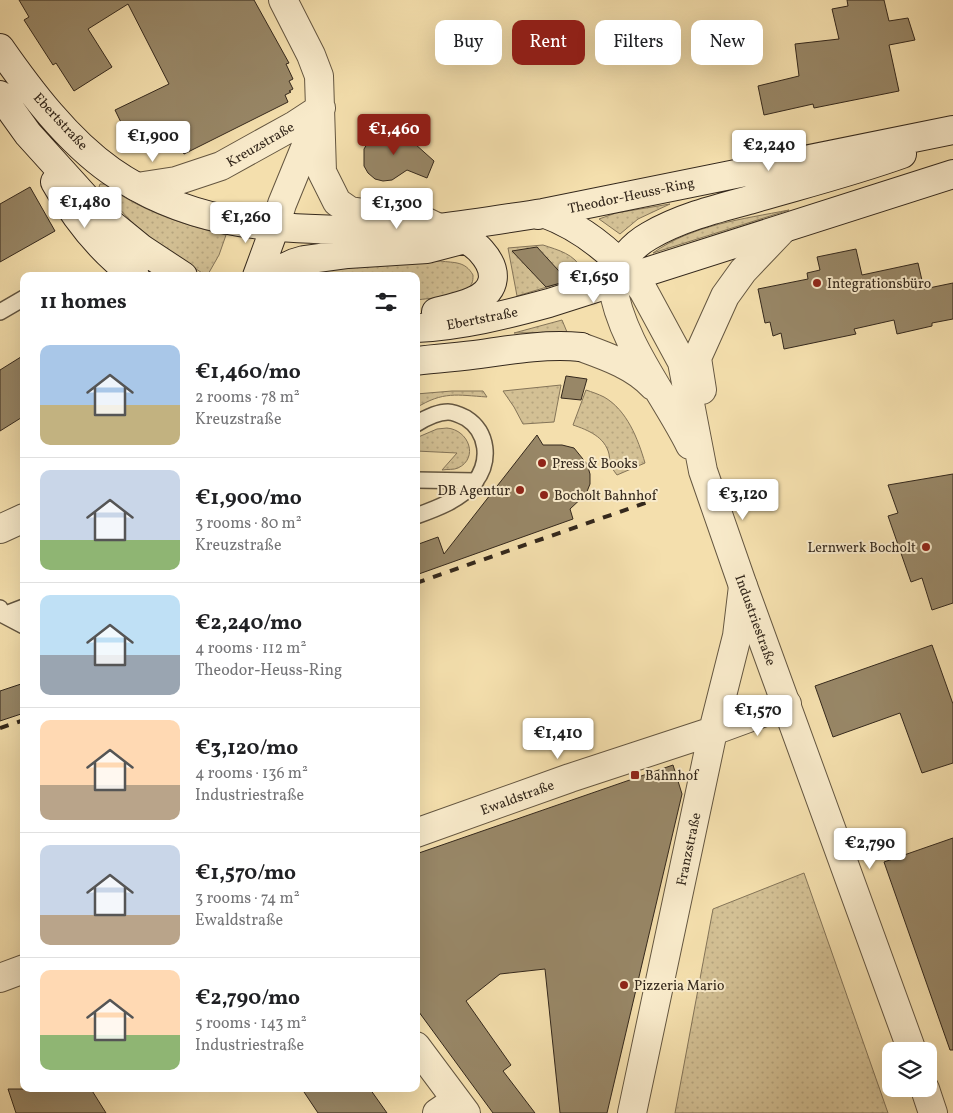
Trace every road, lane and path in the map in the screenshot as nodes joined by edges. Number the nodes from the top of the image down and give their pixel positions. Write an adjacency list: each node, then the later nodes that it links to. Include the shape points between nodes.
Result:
1 (283, 0): 4 (street, Kreuzstraße, via 312,55)
2 (0, 48): 9 (street, Ebertstraße, via 52,115 81,145)
3 (0, 96): 6 (street)
4 (321, 108): 9 (street, Kreuzstraße, via 221,166 176,181); 11 (street, Kreuzstraße); 13 (street, Kreuzstraße, via 322,172 337,202 350,211 412,215)
5 (953, 130): 10 (street, Theodor-Heuss-Ring)
6 (28, 134): 14 (street, via 69,207 99,244); 15 (street, via 104,218)
7 (953, 135): 18 (street, via 871,165 691,217 647,236 630,251)
8 (953, 174): 12 (street)
9 (137, 188): 11 (street, Ebertstraße, via 196,213)
10 (544, 213): 13 (street, Ebertstraße); 18 (street, via 563,220 608,250)
11 (275, 227): 13 (street, Ebertstraße); 16 (street, Kreuzstraße)
12 (782, 229): 18 (street); 26 (street, via 724,296 697,358 705,414)
13 (451, 231): 17 (street, via 428,249 304,260); 21 (street, Kreuzstraße, via 481,250 494,279 491,288 474,301)
14 (130, 272)
15 (177, 272)
16 (258, 272)
17 (275, 272)
18 (622, 274): 22 (street, Ebertstraße, via 548,303 455,325); 24 (street, via 615,300 630,337); 26 (street, via 643,290 682,362)
19 (20, 300): 20 (lane)
20 (0, 312)
21 (420, 316)
22 (420, 328)
23 (420, 360): 24 (street, via 532,346 581,347 637,373)
24 (662, 396): 26 (street)
25 (420, 422): 28 (lane, via 449,412 472,422 485,444 484,461)
26 (703, 471): 32 (street, Industriestraße)
27 (420, 480): 28 (lane)
28 (476, 481): 29 (lane, via 456,499)
29 (420, 514)
30 (20, 520): 31 (street)
31 (0, 529)
32 (743, 586): 36 (street, Industriestraße); 37 (street, Franzstraße, via 737,636)
33 (20, 608): 34 (lane)
34 (2, 612): 35 (lane)
35 (20, 623)
36 (787, 704): 37 (street, Ewaldstraße); 41 (street, Industriestraße)
37 (713, 731): 38 (street, Ewaldstraße); 45 (street, Franzstraße)
38 (420, 832)
39 (20, 970): 40 (street)
40 (0, 978)
41 (909, 1042)
42 (420, 1053): 44 (street)
43 (928, 1097): 46 (street)
44 (453, 1109)
45 (632, 1113)
46 (933, 1113)

